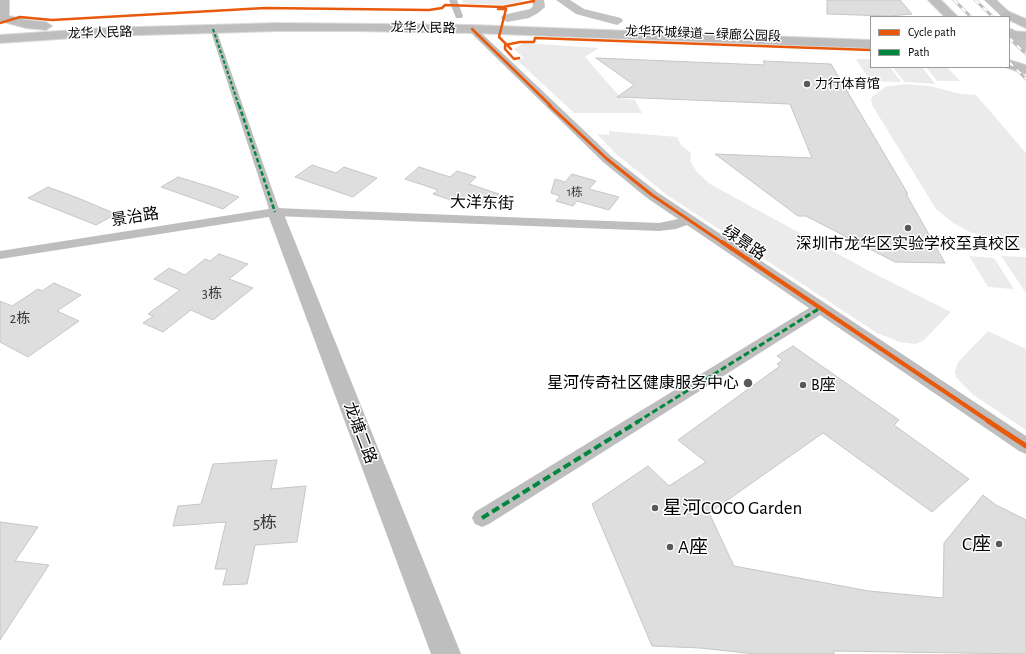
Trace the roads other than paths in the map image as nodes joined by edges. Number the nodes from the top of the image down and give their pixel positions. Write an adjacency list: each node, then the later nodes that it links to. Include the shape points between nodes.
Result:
1 (3, 0): 7 (main road); 20 (main road, via 4,18 26,24)
2 (453, 0): 8 (street)
3 (538, 0): 13 (main road, via 539,6 534,11)
4 (562, 0): 17 (main road, via 580,12)
5 (934, 0): 9 (main road)
6 (985, 2): 10 (main road); 11 (main road)
7 (0, 3)
8 (459, 16): 13 (main road, 龙华人民路); 20 (main road, 龙华人民路, via 280,16)
9 (951, 16)
10 (992, 16)
11 (1008, 16)
12 (1010, 17): 19 (main road)
13 (507, 18): 15 (main road, 龙华人民路)
14 (1010, 18): 24 (main road)
15 (546, 19)
16 (570, 20): 17 (main road)
17 (617, 21): 18 (main road)
18 (633, 22)
19 (1026, 24)
20 (58, 26): 23 (main road, 龙华人民路)
21 (214, 29): 22 (main road, 龙华人民路); 25 (main road, 龙华人民路); 34 (street)
22 (472, 29): 28 (main road, 龙华人民路); 35 (street, 绿景路, via 607,159)
23 (0, 30)
24 (1026, 32)
25 (44, 35): 27 (main road, 龙华人民路); 29 (main road)
26 (1014, 35): 30 (main road)
27 (0, 39)
28 (870, 44)
29 (0, 46)
30 (1026, 48): 31 (main road)
31 (1010, 49)
32 (1010, 64): 33 (main road)
33 (1026, 70)
34 (274, 212): 35 (street, 大洋东街, via 659,227 676,225); 36 (street, 景治路); 40 (street, 龙塘二路)
35 (687, 220): 37 (street, 绿景路)
36 (0, 255)
37 (820, 308): 38 (street, 绿景路); 39 (street)
38 (1026, 446)
39 (482, 518)
40 (446, 654)

